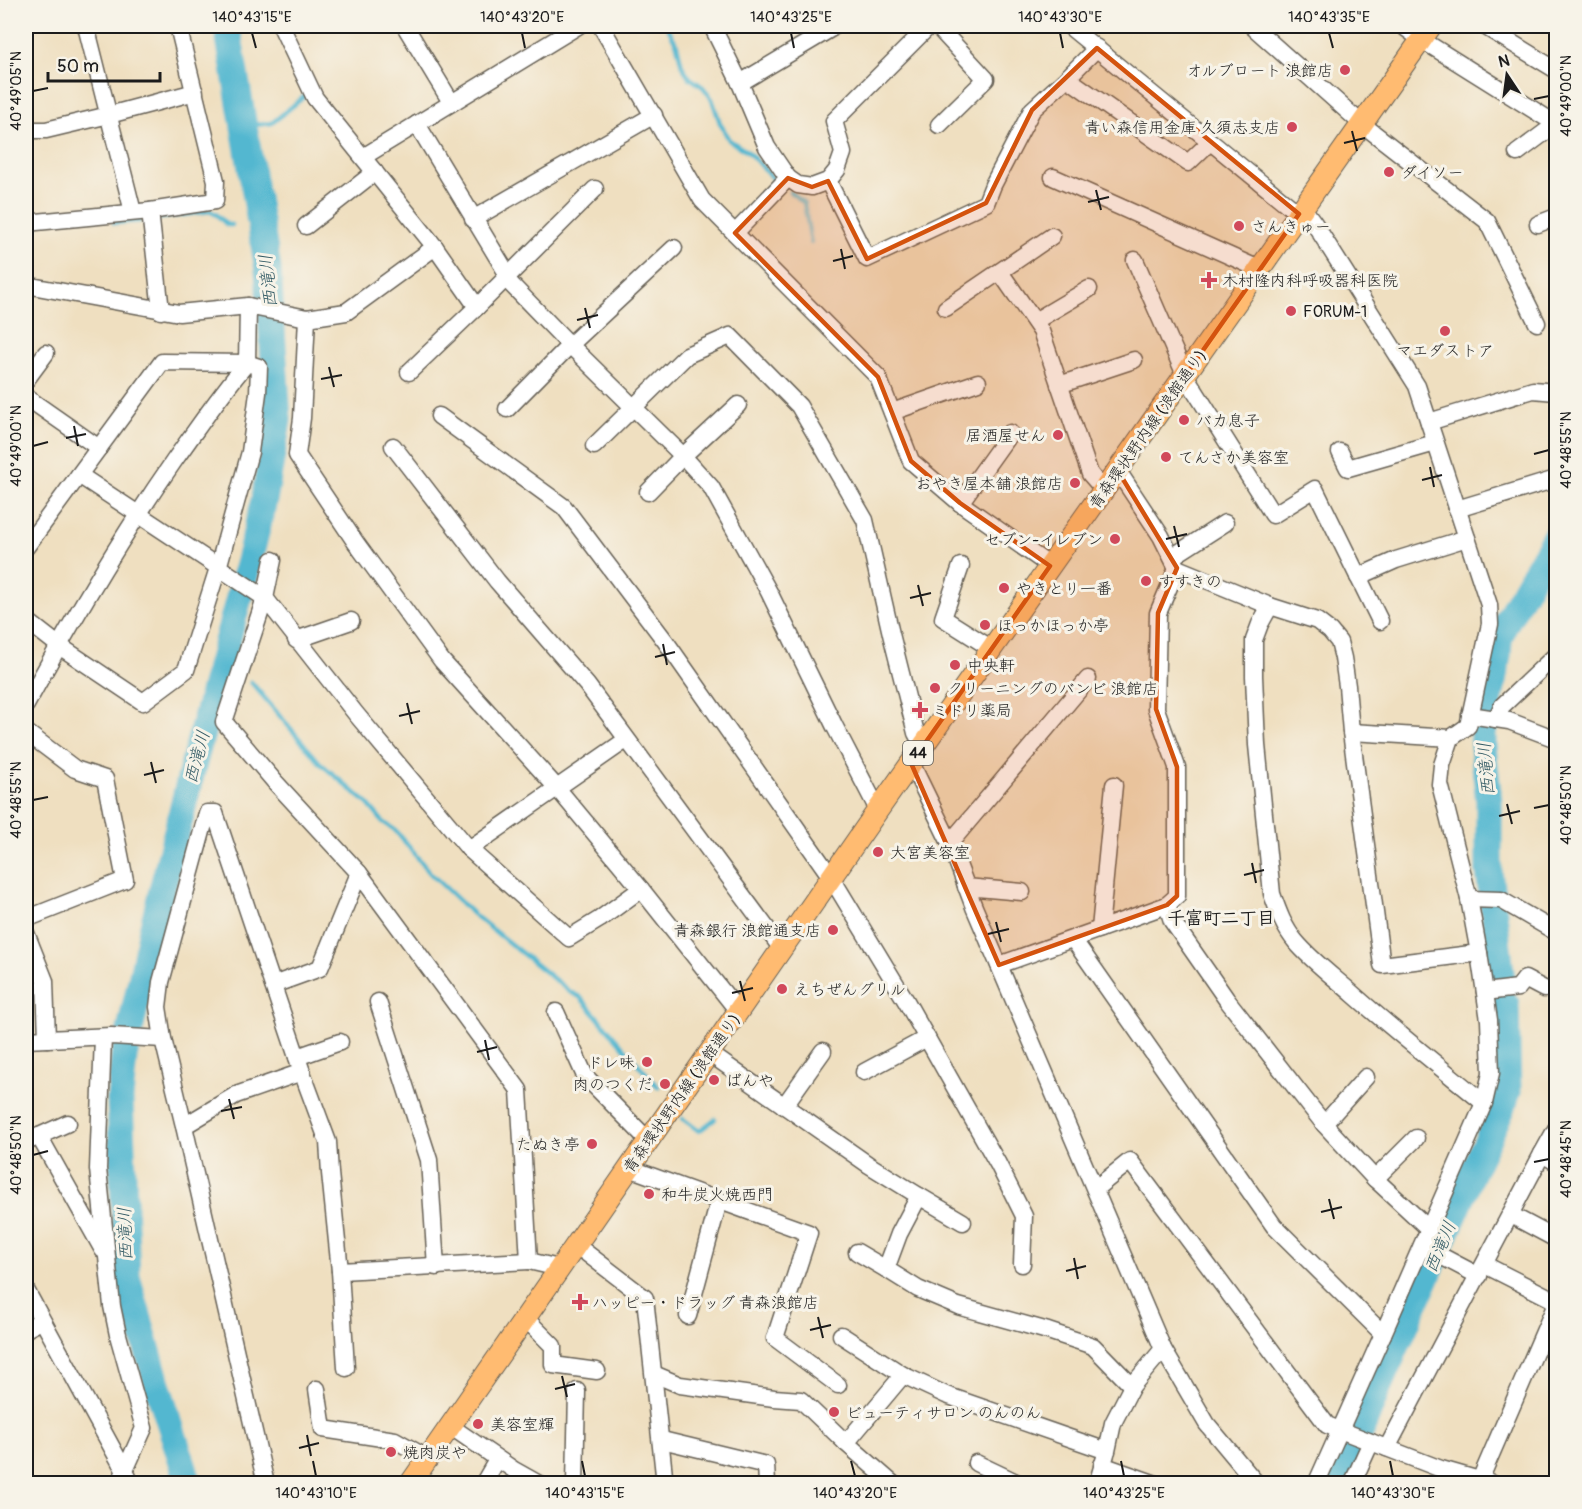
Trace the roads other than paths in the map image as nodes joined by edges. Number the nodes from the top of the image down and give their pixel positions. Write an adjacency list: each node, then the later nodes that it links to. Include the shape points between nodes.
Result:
1 (86, 26): 23 (street)
2 (178, 26): 20 (street)
3 (281, 26): 31 (street, via 315,98)
4 (405, 26): 21 (street)
5 (578, 26): 21 (street)
6 (601, 26): 22 (street)
7 (712, 26): 19 (street)
8 (929, 26): 35 (street, via 834,121 843,153)
9 (937, 26): 27 (street, via 986,79)
10 (1069, 26): 16 (street)
11 (1252, 26): 25 (street)
12 (1403, 26): 15 (street)
13 (1484, 26): 17 (street)
14 (832, 27): 19 (street)
15 (1427, 33): 25 (main road, 青森環状野内線 (浪館通り) / 44); 26 (street)
16 (1097, 48): 18 (street); 29 (street)
17 (1557, 70)
18 (1067, 78): 29 (street, via 1188,163); 35 (street, via 1032,110 986,203 867,259)
19 (740, 82): 34 (street, via 766,147)
20 (195, 92): 23 (street); 37 (street, via 216,181 215,201)
21 (451, 102): 24 (street)
22 (654, 115): 40 (street); 44 (street, via 702,200)
23 (109, 116): 28 (street, via 46,130); 37 (street)
24 (417, 124): 31 (street); 40 (street)
25 (1362, 124): 38 (main road, 青森環状野内線 (浪館通り) / 44); 60 (street, via 1487,221)
26 (1556, 124): 30 (street)
27 (939, 125)
28 (26, 130)
29 (1210, 142): 38 (street)
30 (1517, 153)
31 (363, 157): 32 (street)
32 (375, 172): 43 (street); 46 (street)
33 (1053, 177): 49 (street)
34 (788, 178): 35 (street, via 798,185 812,187); 44 (street)
35 (828, 181)
36 (595, 189): 51 (street)
37 (142, 211): 41 (street); 57 (street)
38 (1301, 211): 49 (main road, 青森環状野内線 (浪館通り) / 44); 77 (street, via 1314,223 1414,378)
39 (1557, 217): 42 (street)
40 (472, 219): 51 (street)
41 (26, 223)
42 (1538, 224)
43 (306, 226)
44 (735, 232): 75 (street, via 878,376)
45 (1052, 237): 50 (street)
46 (435, 247): 55 (street); 58 (street, via 346,312)
47 (674, 248): 61 (street)
48 (1135, 260): 66 (street)
49 (1260, 269): 66 (main road, 青森環状野内線 (浪館通り) / 44)
50 (1000, 272): 56 (street); 59 (street)
51 (506, 277): 55 (street); 61 (street)
52 (26, 285): 57 (street)
53 (1089, 289): 59 (street)
54 (252, 306): 57 (street); 58 (street); 64 (street)
55 (477, 307): 65 (street)
56 (945, 308)
57 (161, 311)
58 (307, 318): 121 (street, via 297,455 442,661)
59 (1035, 321): 69 (street)
60 (1537, 323)
61 (570, 345): 73 (street); 74 (street)
62 (46, 353): 67 (street)
63 (1134, 360): 69 (street)
64 (247, 363): 82 (street, via 162,362); 92 (street, via 222,392); 100 (street, via 259,367 258,393 250,452)
65 (409, 372)
66 (1185, 375): 85 (main road, 青森環状野内線 (浪館通り) / 44); 101 (street, via 1273,515 1315,489)
67 (26, 380)
68 (978, 382): 75 (street)
69 (1059, 385): 88 (street, via 1090,474)
70 (1557, 392): 77 (street, via 1533,390)
71 (26, 397): 82 (street)
72 (738, 405): 84 (street)
73 (633, 407): 81 (street); 84 (street); 119 (street, via 687,355 730,336 799,406 865,520 916,733)
74 (507, 409)
75 (892, 412): 90 (street, via 910,461)
76 (439, 416): 126 (street, via 564,507 666,642)
77 (1429, 422): 79 (street)
78 (1010, 433): 90 (street)
79 (1435, 443): 83 (street, via 1348,468); 91 (street)
80 (393, 446): 118 (street, via 497,581 587,685)
81 (594, 446)
82 (99, 448): 86 (street)
83 (1340, 452)
84 (683, 456): 89 (street); 122 (street, via 711,487 769,592)
85 (1118, 471): 88 (main road, 青森環状野内線 (浪館通り) / 44); 97 (street)
86 (79, 475): 92 (street); 95 (street)
87 (1557, 479): 91 (street)
88 (1104, 490): 99 (main road, 青森環状野内線 (浪館通り) / 44)
89 (648, 492)
90 (960, 503): 99 (street)
91 (1457, 509): 94 (street)
92 (138, 513): 100 (street); 108 (street)
93 (1225, 523): 97 (street)
94 (1467, 538): 101 (street, via 1396,560); 113 (street, via 1489,605)
95 (26, 547)
96 (273, 560): 102 (street)
97 (1175, 563): 103 (street); 131 (street, via 1158,614 1156,709 1177,767 1177,896)
98 (961, 566): 109 (street, via 943,618)
99 (1050, 566): 109 (main road, 青森環状野内線 (浪館通り) / 44)
100 (223, 572): 102 (street); 108 (street, via 186,670 143,702)
101 (1358, 577): 106 (street)
102 (259, 595): 107 (street); 125 (street, via 224,722)
103 (1270, 606): 115 (street, via 1317,621 1339,642); 157 (street, via 1254,640 1254,676 1257,746 1272,894 1277,909 1297,944)
104 (26, 620): 108 (street)
105 (351, 621): 107 (street)
106 (1380, 621)
107 (296, 640): 124 (street)
108 (58, 645): 112 (street)
109 (992, 649): 119 (main road, 青森環状野内線 (浪館通り) / 44)
110 (1557, 655): 113 (street)
111 (1088, 679): 123 (street)
112 (26, 705)
113 (1485, 717): 116 (street); 117 (street, via 1509,721)
114 (26, 732): 132 (street, via 75,769 105,779 125,880)
115 (1351, 732): 116 (street); 138 (street, via 1382,965)
116 (1451, 738): 130 (street, via 1440,783)
117 (1557, 739)
118 (626, 740): 121 (street); 137 (street)
119 (917, 754): 122 (main road, 青森環状野内線 (浪館通り) / 44); 123 (street)
120 (1114, 784): 133 (street)
121 (557, 789): 124 (street); 128 (street)
122 (878, 810): 126 (main road, 青森環状野内線 (浪館通り) / 44)
123 (950, 843): 127 (street)
124 (469, 849): 128 (street, via 569,938)
125 (359, 873): 140 (street, via 320,968); 180 (street, via 519,1090)
126 (831, 878): 137 (main road, 青森環状野内線 (浪館通り) / 44); 147 (street)
127 (966, 887): 129 (street); 139 (street)
128 (640, 889): 144 (street)
129 (1023, 892)
130 (1469, 899): 134 (street, via 1495,900); 138 (street)
131 (1167, 905): 133 (street); 160 (street, via 1172,921 1227,1000)
132 (26, 918)
133 (1100, 929): 136 (street)
134 (1557, 932)
135 (26, 933): 148 (street, via 45,981)
136 (1073, 939): 139 (street); 193 (street, via 1274,1226)
137 (782, 949): 144 (main road, 青森環状野内線 (浪館通り) / 44)
138 (1479, 953): 142 (street)
139 (999, 965): 169 (street)
140 (273, 985): 149 (street, via 215,813 207,813 161,982 158,1007); 154 (street)
141 (1544, 989): 142 (street, via 1525,979 1518,988)
142 (1485, 992): 157 (street, via 1491,1073)
143 (378, 1002): 182 (street, via 429,1160)
144 (738, 1011): 153 (main road, 青森環状野内線 (浪館通り) / 44)
145 (556, 1012): 165 (street, via 585,1077)
146 (107, 1037): 148 (street); 149 (street); 179 (street, via 98,1169)
147 (927, 1038): 155 (street); 181 (street, via 999,1164 1023,1216)
148 (47, 1039): 150 (street)
149 (163, 1039): 161 (street)
150 (26, 1040)
151 (340, 1042): 154 (street)
152 (823, 1051): 158 (street)
153 (709, 1053): 158 (street); 165 (main road, 青森環状野内線 (浪館通り) / 44)
154 (299, 1065): 161 (street, via 236,1095); 186 (street, via 328,1142)
155 (864, 1072)
156 (1366, 1077): 160 (street)
157 (1484, 1103): 174 (street)
158 (784, 1106): 170 (street)
159 (68, 1123): 164 (street)
160 (1324, 1124): 168 (street)
161 (184, 1126): 215 (street)
162 (1557, 1129): 166 (street)
163 (1416, 1137): 168 (street)
164 (32, 1139): 179 (street)
165 (648, 1140): 167 (main road, 青森環状野内線 (浪館通り) / 44)
166 (1550, 1158): 172 (street)
167 (629, 1168): 171 (street); 176 (main road, 青森環状野内線 (浪館通り) / 44)
168 (1375, 1179): 174 (street)
169 (1095, 1189): 195 (street); 205 (street, via 1130,1161 1327,1425)
170 (919, 1196): 173 (street); 184 (street)
171 (719, 1201): 189 (street); 200 (street, via 809,1233 776,1338)
172 (1511, 1215): 175 (street); 185 (street)
173 (963, 1222)
174 (1429, 1229): 177 (street)
175 (1557, 1239)
176 (576, 1245): 183 (main road, 青森環状野内線 (浪館通り) / 44); 198 (street, via 645,1298)
177 (1431, 1251): 185 (street); 193 (street)
178 (857, 1252): 184 (street)
179 (107, 1257): 213 (street, via 118,1335 144,1428)
180 (530, 1260): 182 (street); 183 (street)
181 (1022, 1264)
182 (436, 1267): 186 (street)
183 (560, 1268): 190 (main road, 青森環状野内線 (浪館通り) / 44)
184 (886, 1269): 201 (street, via 918,1289 958,1306 1093,1346)
185 (1482, 1271): 188 (street); 205 (street)
186 (340, 1272): 196 (street)
187 (26, 1290): 191 (street)
188 (1557, 1303): 214 (street)
189 (688, 1316)
190 (525, 1318): 197 (street, via 553,1346 553,1365); 204 (main road, 青森環状野内線 (浪館通り) / 44)
191 (41, 1321): 192 (street); 213 (street)
192 (26, 1329)
193 (1383, 1334): 205 (street)
194 (841, 1335): 199 (street)
195 (1163, 1349): 201 (street); 226 (street, via 1207,1424)
196 (345, 1368)
197 (597, 1371)
198 (654, 1374): 206 (street); 207 (street, via 680,1385 801,1400)
199 (903, 1375): 207 (street); 209 (street)
200 (838, 1385)
201 (1132, 1386): 209 (street, via 1113,1423)
202 (317, 1389): 208 (street, via 323,1429 394,1440)
203 (577, 1391): 219 (street)
204 (450, 1426): 208 (main road, 青森環状野内線 (浪館通り) / 44); 210 (street)
205 (1363, 1439): 212 (street); 227 (street); 228 (street)
206 (662, 1440): 220 (street); 221 (street, via 766,1465)
207 (846, 1443): 222 (street)
208 (427, 1458): 216 (main road, 青森環状野内線 (浪館通り) / 44)
209 (1105, 1458): 224 (street); 225 (street)
210 (497, 1460): 217 (street); 218 (street)
211 (976, 1463): 223 (street)
212 (1437, 1476): 214 (street)
213 (125, 1480)
214 (1486, 1482)
215 (266, 1484)
216 (410, 1484)
217 (483, 1484)
218 (539, 1484)
219 (575, 1484)
220 (666, 1484)
221 (767, 1484)
222 (892, 1484)
223 (1020, 1484)
224 (1097, 1484)
225 (1156, 1484)
226 (1257, 1484)
227 (1316, 1484)
228 (1352, 1484)

